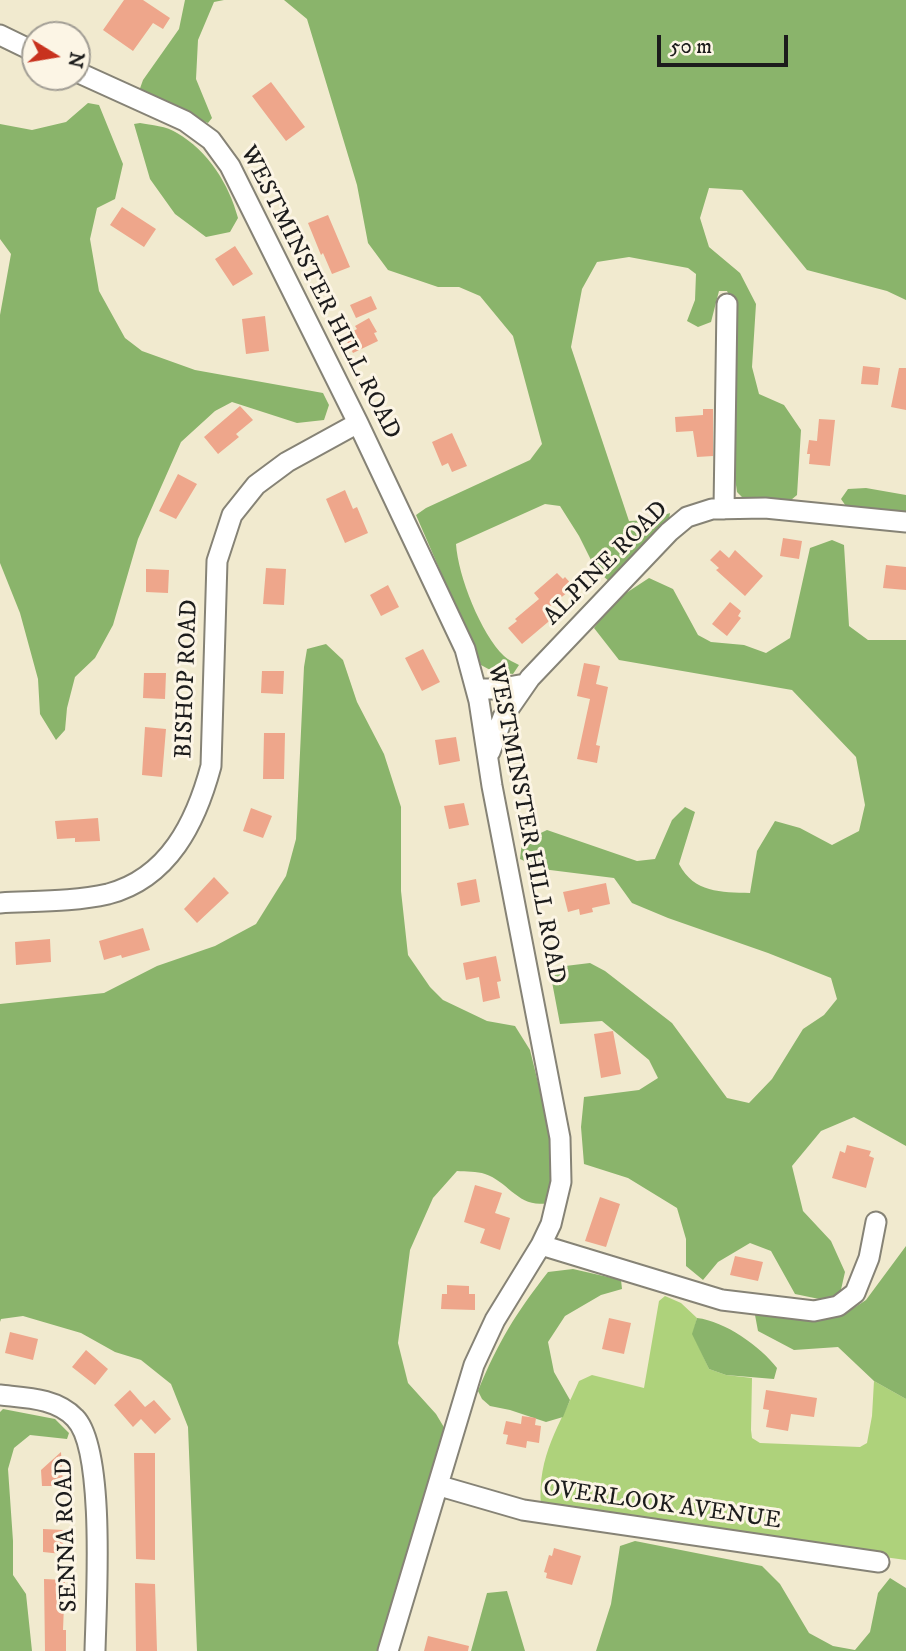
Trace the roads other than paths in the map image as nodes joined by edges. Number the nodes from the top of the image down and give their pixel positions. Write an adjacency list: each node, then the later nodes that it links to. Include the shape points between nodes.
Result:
1 (0, 35): 2 (street)
2 (21, 45)
3 (91, 79): 5 (street, WESTMINSTER HILL ROAD, via 185,121 218,148 242,187)
4 (727, 304): 6 (street)
5 (358, 423): 9 (street, WESTMINSTER HILL ROAD, via 465,649); 11 (street, BISHOP ROAD, via 287,461 256,485 232,515 217,561 211,766 187,831 167,859 147,877 109,893)
6 (724, 509): 7 (street, ALPINE ROAD, via 765,508); 8 (street, ALPINE ROAD, via 694,513 674,527)
7 (906, 522)
8 (525, 684): 9 (street); 10 (street, ALPINE ROAD, via 499,726)
9 (476, 690): 10 (street, WESTMINSTER HILL ROAD)
10 (489, 759): 13 (street, WESTMINSTER HILL ROAD, via 560,1138 558,1200)
11 (0, 902)
12 (876, 1222): 13 (street, via 855,1293 838,1306 814,1311 722,1300)
13 (541, 1245): 15 (street, WESTMINSTER HILL ROAD, via 485,1340)
14 (0, 1395): 17 (street, SENNA ROAD, via 55,1405 75,1417 86,1434 96,1498)
15 (440, 1486): 16 (street, OVERLOOK AVENUE, via 523,1510); 18 (street, WESTMINSTER HILL ROAD)
16 (879, 1562)
17 (96, 1651)
18 (388, 1651)

